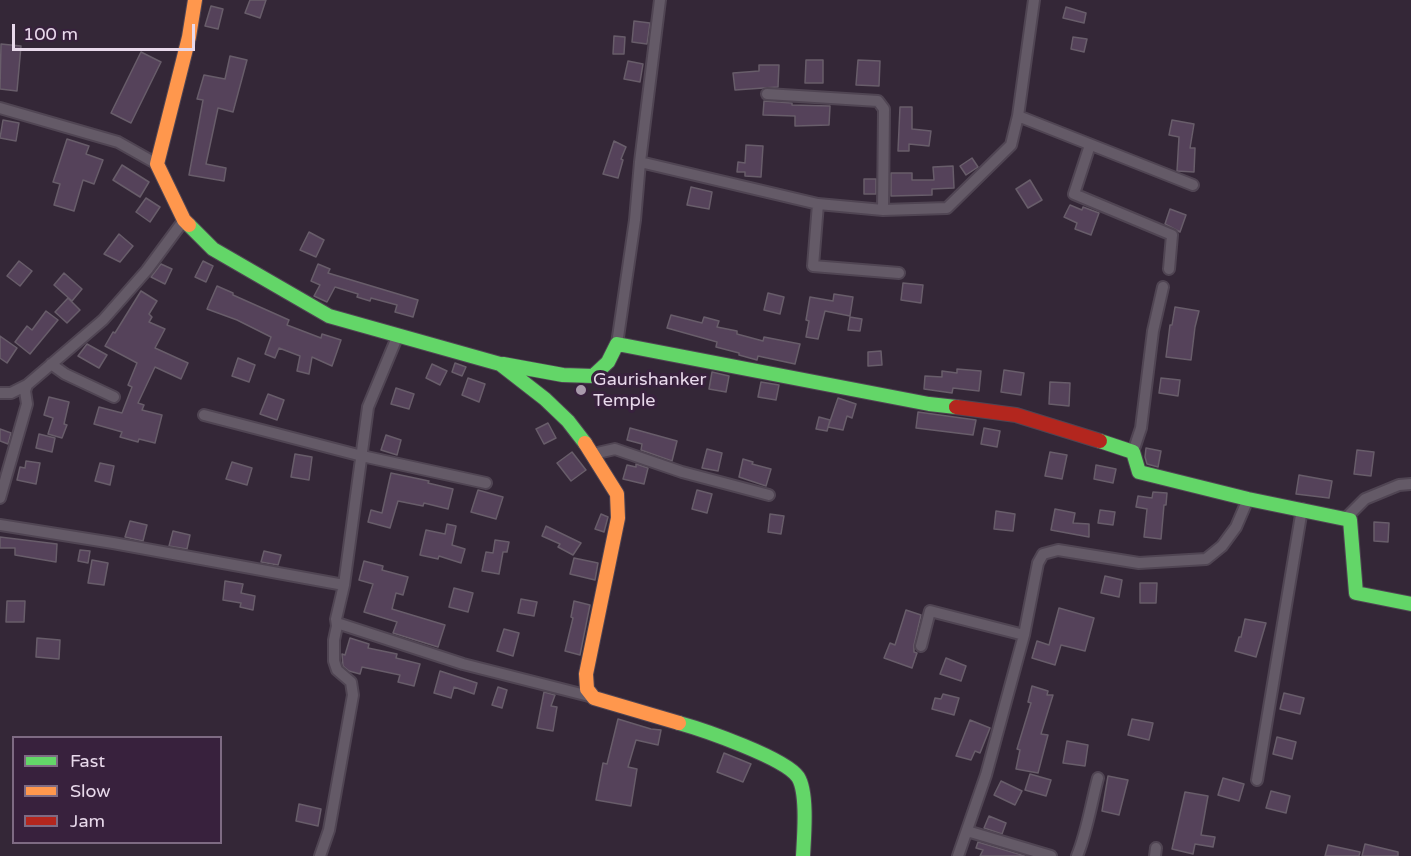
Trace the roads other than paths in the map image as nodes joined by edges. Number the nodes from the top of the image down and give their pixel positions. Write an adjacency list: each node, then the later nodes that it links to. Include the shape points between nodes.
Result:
1 (195, 0): 9 (street)
2 (660, 0): 8 (street)
3 (1034, 0): 6 (street)
4 (767, 94): 12 (street, via 878,101 884,109)
5 (0, 108): 9 (street, via 118,142)
6 (1018, 117): 7 (street); 12 (street, via 1011,145 947,208)
7 (1090, 146): 10 (street); 14 (street, via 1074,194 1172,235)
8 (640, 162): 11 (street); 18 (street)
9 (157, 164): 13 (street)
10 (1193, 185)
11 (819, 204): 12 (street); 15 (street, via 813,266)
12 (883, 210)
13 (184, 220): 17 (street, via 213,249 329,316); 19 (street, via 103,320)
14 (1168, 269)
15 (899, 273)
16 (1163, 287): 25 (street, via 1141,428)
17 (398, 335): 20 (street); 27 (street, via 368,407)
18 (617, 344): 20 (street, via 608,362 593,376); 25 (street, via 929,404 1016,415)
19 (51, 364): 21 (street); 23 (street)
20 (500, 364): 26 (street, via 546,399)
21 (27, 385): 22 (street, via 11,393); 31 (street, via 27,404)
22 (0, 393)
23 (114, 397)
24 (204, 415): 27 (street)
25 (1133, 452): 32 (street, via 1139,472)
26 (593, 454): 30 (street, via 615,449); 41 (street, via 617,494 618,518 586,674 587,689)
27 (362, 456): 28 (street); 36 (street)
28 (486, 483)
29 (1411, 484): 34 (street, via 1365,499)
30 (769, 495)
31 (0, 498)
32 (1248, 499): 33 (street); 39 (street, via 1236,527 1206,559 1139,563 1058,550 1043,554)
33 (1302, 509): 34 (street); 43 (street)
34 (1346, 518): 37 (street, via 1350,520 1356,593)
35 (0, 525): 36 (street)
36 (344, 585): 38 (street)
37 (1411, 604)
38 (337, 623): 41 (street, via 463,664); 46 (street, via 334,661 337,670 351,682 352,695 329,830)
39 (1024, 635): 40 (street, via 930,611); 44 (street)
40 (921, 646)
41 (594, 698): 47 (street, via 710,732 788,767 800,779 805,811)
42 (1098, 778): 50 (street)
43 (1257, 780)
44 (967, 831): 45 (street); 48 (street)
45 (1030, 853): 49 (street)
46 (320, 856)
47 (803, 856)
48 (958, 856)
49 (1051, 856)
50 (1077, 856)

